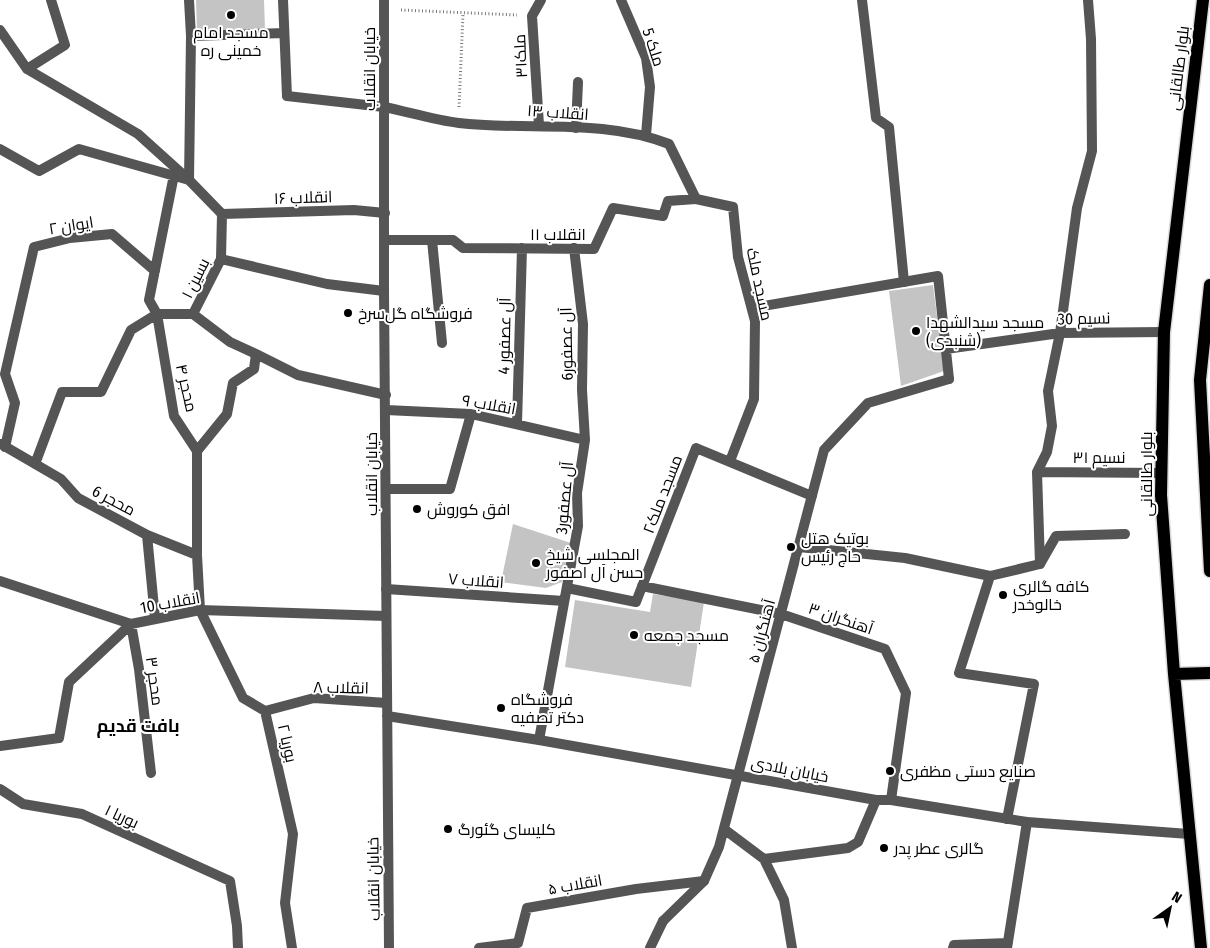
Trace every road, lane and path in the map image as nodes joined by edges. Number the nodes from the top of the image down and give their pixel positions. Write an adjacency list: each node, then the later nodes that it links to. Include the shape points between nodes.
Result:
1 (51, 0): 15 (street, via 65,45)
2 (189, 0): 14 (street)
3 (283, 0): 13 (street)
4 (541, 0): 11 (street)
5 (621, 0): 21 (street, ملک 5, via 646,58 650,87)
6 (862, 0): 34 (street, via 876,118 889,128)
7 (1088, 0): 41 (street, via 1092,151 1077,208)
8 (1203, 0): 40 (main road, بلوار طالقانی)
9 (384, 5): 10 (path); 17 (street, خیابان انقلاب)
10 (463, 14): 11 (path); 18 (path)
11 (532, 16): 19 (street, ملک۳۱)
12 (0, 30): 15 (street)
13 (284, 33): 14 (street); 17 (street, انقلاب ۱۳, via 286,96)
14 (191, 36): 24 (street)
15 (27, 69): 24 (street, via 138,134)
16 (578, 82): 20 (street)
17 (384, 107): 18 (street, انقلاب ۱۳); 26 (street, خیابان انقلاب)
18 (458, 123): 19 (street, انقلاب ۱۳)
19 (539, 125): 20 (street, انقلاب ۱۳)
20 (576, 128): 21 (street, انقلاب ۱۳)
21 (646, 135): 25 (street, انقلاب ۱۳, via 669,144)
22 (0, 149): 23 (street, via 38,171 79,149)
23 (174, 175): 24 (street); 33 (street, محجر ۴)
24 (189, 180): 27 (street)
25 (696, 199): 31 (street, انقلاب ۱۱, via 668,201 663,216 613,208 594,249); 37 (street, مسجد ملک, via 733,207 738,257)
26 (385, 213): 27 (street, انقلاب ۱۶, via 354,210); 28 (street, خیابان انقلاب)
27 (222, 214): 32 (street, بسین ۱)
28 (385, 240): 29 (street, انقلاب ۱۱); 36 (street, خیابان انقلاب)
29 (432, 240): 30 (street, انقلاب ۱۱, via 453,240 463,248); 42 (street)
30 (522, 248): 31 (street, انقلاب ۱۱); 48 (street, آل عصفور 4)
31 (574, 248): 49 (street, آل عصفور6, via 583,324 582,390)
32 (222, 259): 36 (street, via 327,284); 39 (street, بسین ۱)
33 (155, 271): 38 (street, محجر ۴, via 149,300); 50 (street, ایوان ۲, via 112,234 70,238 34,247 5,374 15,403)
34 (904, 282): 37 (street); 43 (street, via 938,276)
35 (1210, 285): 63 (main road, via 1200,380)
36 (384, 291): 45 (street, خیابان انقلاب)
37 (752, 308): 52 (street, مسجد ملک, via 756,321 754,399)
38 (157, 314): 39 (street); 51 (street, محجر ۴, via 174,416); 53 (street, via 130,330 101,392 62,392)
39 (193, 314): 44 (street, via 230,342)
40 (1164, 332): 41 (street, نسیم 30); 55 (main road, بلوار طالقانی)
41 (1060, 333): 43 (street, نسیم 30); 54 (street, via 1048,390 1052,426 1046,452)
42 (442, 343)
43 (946, 349): 57 (street, آهنگران ۵, via 949,379 868,402 824,450)
44 (256, 354): 45 (street, via 298,375); 51 (street, via 254,369 233,383 227,414)
45 (386, 394): 46 (street, خیابان انقلاب)
46 (386, 410): 47 (street, انقلاب ۹); 56 (street, خیابان انقلاب)
47 (471, 414): 48 (street, انقلاب ۹); 56 (street, via 450,488)
48 (517, 424): 49 (street, انقلاب ۹)
49 (586, 440): 67 (street, آل عصفور3, via 576,493 578,526)
50 (2, 445): 53 (street, محجر 6)
51 (197, 450): 61 (street)
52 (730, 461): 57 (street, مسجد ملک۲); 66 (street, مسجد ملک۲, via 696,448)
53 (35, 464): 59 (street, محجر 6, via 60,479 78,498)
54 (1036, 472): 55 (street, نسیم ۳۱); 62 (street)
55 (1161, 473): 76 (main road, بلوار طالقانی)
56 (386, 489): 68 (street, خیابان انقلاب)
57 (812, 496): 60 (street, آهنگران ۵)
58 (1124, 534): 62 (street, via 1056,536)
59 (146, 535): 61 (street); 73 (street, محجر 6)
60 (799, 547): 64 (street, via 905,558); 71 (street, آهنگران ۵)
61 (197, 555): 70 (street)
62 (1040, 564): 64 (street)
63 (1210, 571)
64 (990, 576): 87 (street, via 959,674 1034,684)
65 (0, 581): 74 (street)
66 (642, 586): 67 (street, مسجد ملک۲, via 636,602); 71 (street, آهنگران ۳)
67 (567, 588): 69 (street, آل عصفور3)
68 (386, 589): 69 (street, انقلاب ۷); 72 (street, خیابان انقلاب)
69 (564, 601): 80 (street, آل عصفور3)
70 (200, 610): 72 (street, انقلاب 10); 73 (street, انقلاب 10); 78 (street, بوریا ۲, via 243,698)
71 (781, 614): 83 (street, آهنگران ۵); 86 (street, آهنگران ۳, via 885,649 906,693)
72 (386, 616): 77 (street, خیابان انقلاب)
73 (155, 618): 74 (street, انقلاب 10)
74 (131, 624): 81 (street, انقلاب 10, via 70,682 59,738); 82 (street, محجر ۳)
75 (1210, 673): 76 (main road)
76 (1174, 674): 90 (main road, بلوار طالقانی)
77 (387, 703): 78 (street, انقلاب ۸, via 314,698); 79 (street, خیابان انقلاب)
78 (265, 711): 95 (street, بوریا ۲, via 293,834 285,903)
79 (386, 716): 80 (street, خیابان بلادی); 96 (street, خیابان انقلاب)
80 (539, 740): 83 (street, خیابان بلادی)
81 (0, 746)
82 (151, 773)
83 (738, 774): 85 (street, خیابان بلادی); 89 (street, آهنگران ۵)
84 (0, 789): 94 (street, بوریا ۱, via 24,804 82,814 230,881)
85 (876, 800): 86 (street, خیابان بلادی); 91 (street, via 858,842 848,848)
86 (891, 800): 87 (street, خیابان بلادی)
87 (1008, 819): 88 (street, خیابان بلادی)
88 (1027, 822): 90 (street, خیابان بلادی); 93 (street)
89 (724, 829): 91 (street); 92 (street, آهنگران ۵, via 720,847)
90 (1189, 834): 101 (main road, بلوار طالقانی)
91 (764, 859): 99 (street, via 784,900)
92 (704, 880): 97 (street, انقلاب ۵, via 527,908 518,943); 98 (street, آهنگران ۵, via 662,921)
93 (1007, 945): 100 (street, via 954,944)
94 (238, 948)
95 (292, 948)
96 (389, 948)
97 (479, 948)
98 (650, 948)
99 (792, 948)
100 (953, 948)
101 (1201, 948)

